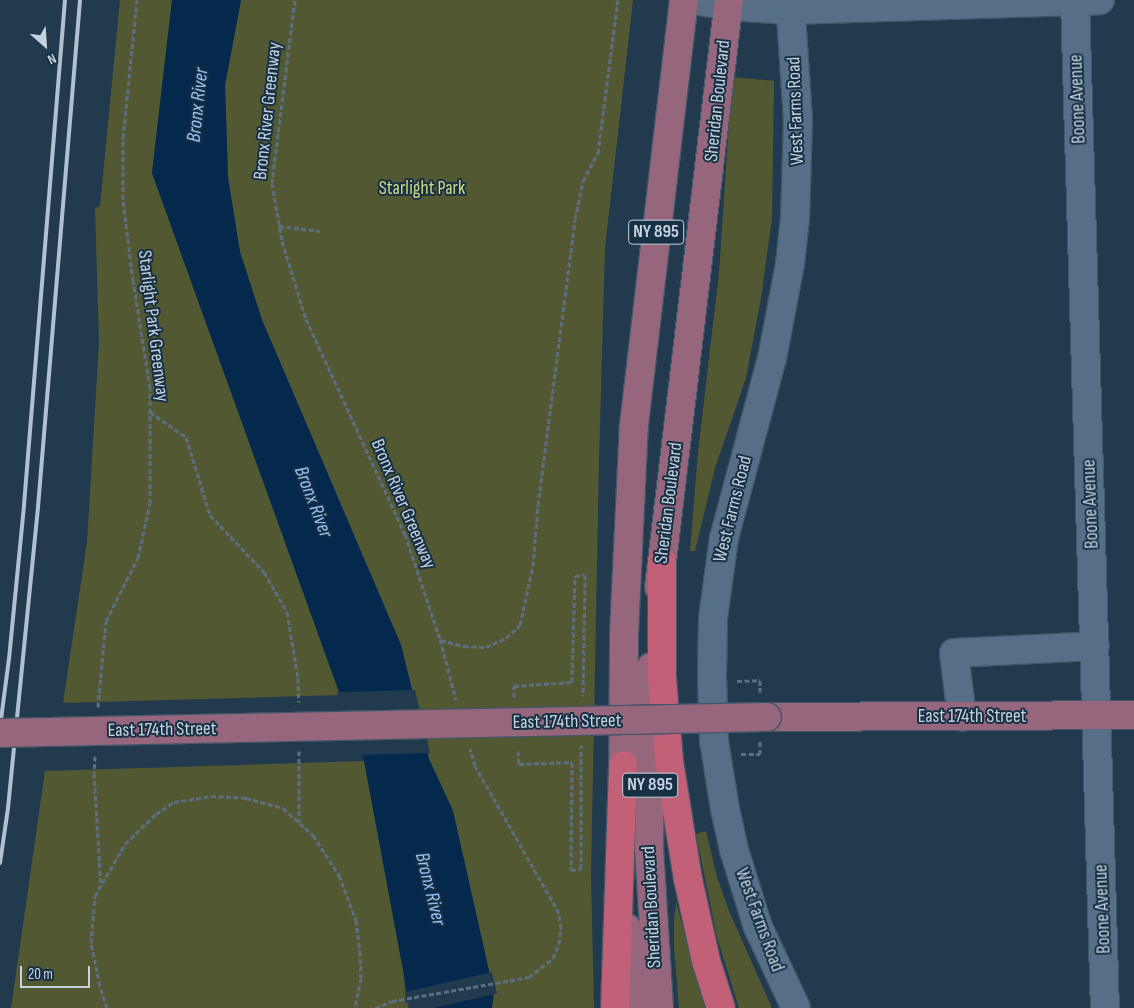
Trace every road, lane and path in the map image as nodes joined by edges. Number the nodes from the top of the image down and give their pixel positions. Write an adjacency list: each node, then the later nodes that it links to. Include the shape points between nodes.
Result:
1 (137, 0): 11 (path, Starlight Park Greenway, via 123,138 123,198 150,388)
2 (295, 0): 9 (path, Bronx River Greenway, via 272,183)
3 (618, 0): 13 (path, via 598,152 583,180 575,219 533,566 520,625 506,638 486,647 464,646)
4 (684, 0): 33 (main road, Sheridan Boulevard / NY 895, via 634,425 624,634)
5 (692, 0): 7 (street)
6 (1083, 0): 8 (street); 14 (street, Boone Avenue)
7 (729, 3): 8 (street); 12 (main road, Sheridan Boulevard / NY 895)
8 (790, 5): 43 (street, West Farms Road, via 798,119 792,246 772,358 724,538 713,618 712,677 714,741 734,850 758,928)
9 (279, 226): 10 (path); 13 (path, Bronx River Greenway, via 306,319 405,534)
10 (320, 231)
11 (150, 412): 20 (path, via 186,437 210,515 264,572 287,612 298,678); 21 (path, Starlight Park Greenway, via 150,504 138,558 106,621)
12 (662, 562): 41 (main road, Sheridan Boulevard / NY 895, via 652,658 649,848); 42 (highway, via 662,677 670,770 692,901)
13 (440, 639): 19 (path, Bronx River Greenway)
14 (1095, 646): 23 (street, Boone Avenue); 24 (street, via 954,653)
15 (760, 680): 16 (path)
16 (737, 681)
17 (514, 700): 18 (path, via 514,686 572,682 575,576 585,575)
18 (583, 700)
19 (457, 704)
20 (299, 707)
21 (98, 709)
22 (1134, 715): 23 (main road, East 174th Street)
23 (1098, 716): 24 (main road, East 174th Street); 44 (street, Boone Avenue)
24 (962, 717): 25 (main road, East 174th Street, bridge, via 767,717)
25 (0, 733)
26 (581, 742): 29 (path, via 580,869 571,870 572,762 519,764)
27 (469, 744): 38 (path, via 475,766 558,913 561,928 559,944 553,958 529,977 392,1001)
28 (299, 746): 34 (path)
29 (518, 751)
30 (737, 754): 31 (path)
31 (760, 754)
32 (95, 755): 35 (path)
33 (623, 765): 39 (highway); 40 (main road, Sheridan Boulevard / NY 895, via 626,895)
34 (299, 822): 35 (path, via 283,808 246,798 211,796 174,802 156,814 125,844); 37 (path, via 313,835 339,875 356,920 361,978)
35 (101, 887): 36 (path, via 95,896 91,943)
36 (107, 1008)
37 (355, 1008)
38 (375, 1008)
39 (615, 1008)
40 (634, 1008)
41 (659, 1008)
42 (721, 1008)
43 (796, 1008)
44 (1105, 1008)

